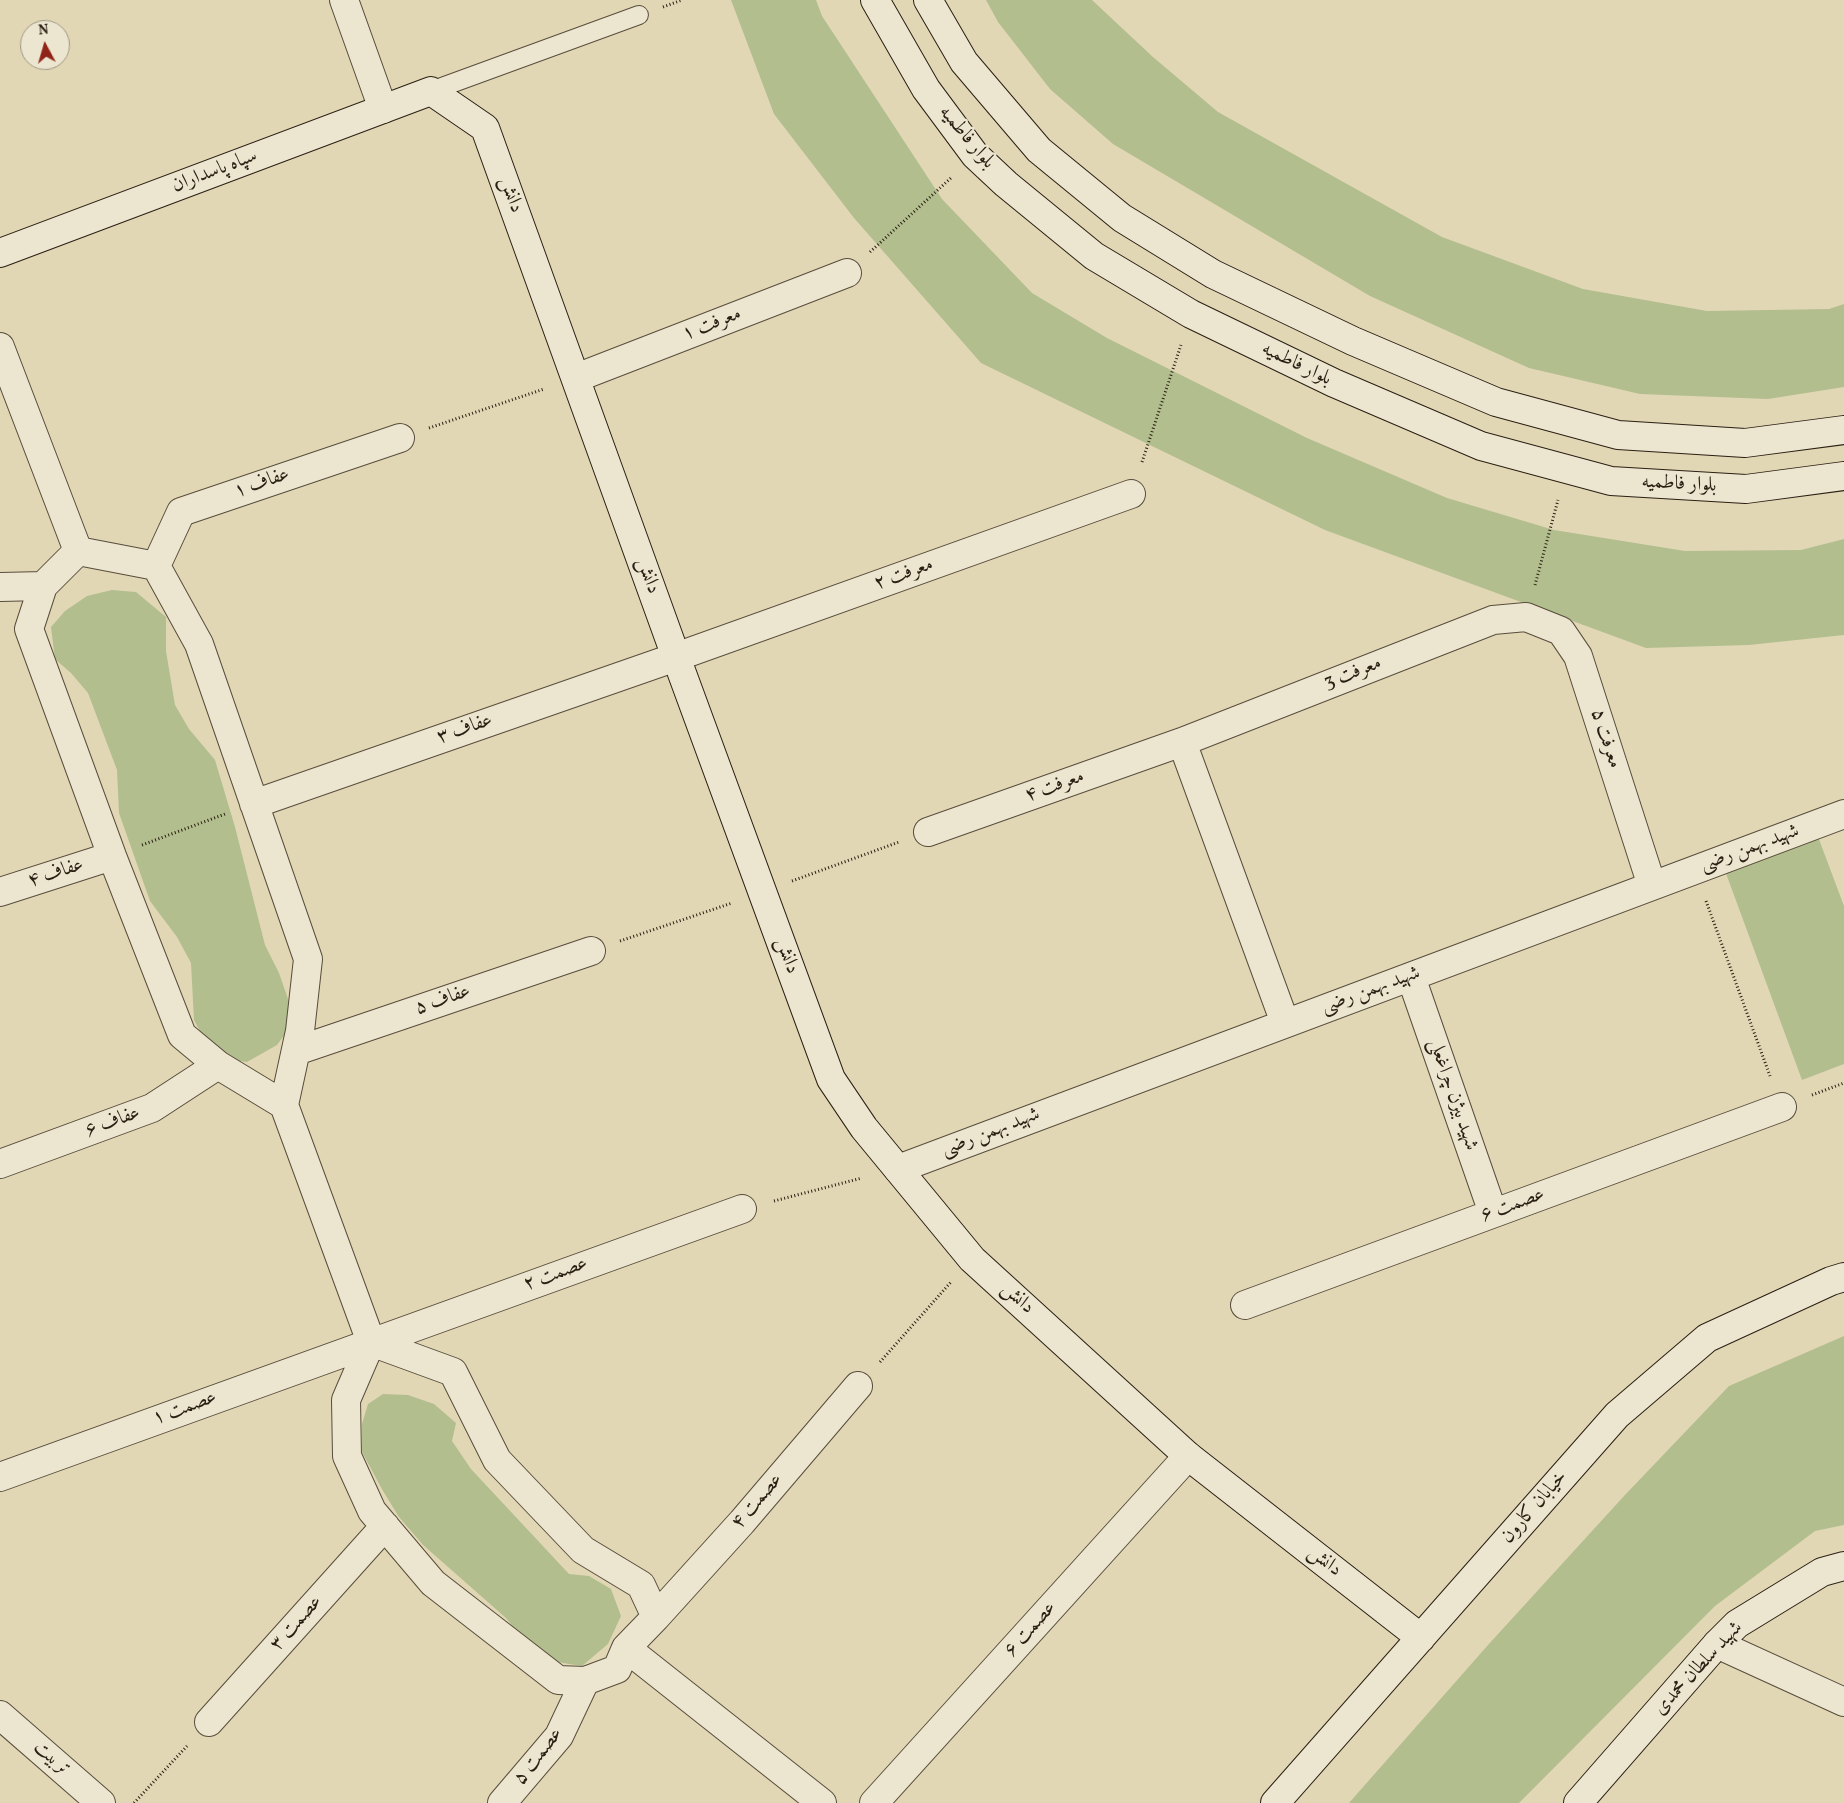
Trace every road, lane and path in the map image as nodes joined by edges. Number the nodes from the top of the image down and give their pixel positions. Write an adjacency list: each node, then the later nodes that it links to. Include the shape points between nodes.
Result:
1 (344, 0): 6 (street)
2 (875, 0): 7 (street, بلوار فاطمیه, via 926,89)
3 (928, 0): 13 (street, via 964,62 1039,150 1122,218 1213,274 1354,341 1496,402 1618,436 1745,443)
4 (639, 15): 5 (lane)
5 (431, 91): 6 (street, سپاه پاسداران); 12 (street, دانش, via 486,128)
6 (382, 109): 8 (street, سپاه پاسداران)
7 (975, 155): 9 (path); 10 (street, بلوار فاطمیه, via 1094,256)
8 (0, 253)
9 (847, 273): 12 (street, معرفت ۱)
10 (1191, 314): 15 (street, بلوار فاطمیه, via 1334,383 1480,446); 17 (path)
11 (0, 347): 18 (street)
12 (576, 378): 14 (path); 23 (street, دانش)
13 (1844, 430)
14 (400, 438): 19 (street, عفاف ۱, via 181,512)
15 (1567, 469): 16 (street, بلوار فاطمیه, via 1611,481 1746,489); 22 (path)
16 (1844, 476)
17 (1131, 494): 23 (street, معرفت ۲)
18 (78, 550): 19 (street); 20 (street)
19 (156, 566): 25 (street, via 199,644)
20 (43, 586): 21 (street); 28 (street, via 28,629)
21 (0, 587)
22 (1526, 617): 24 (street, معرفت 3, via 1493,620); 30 (street, معرفت ۵, via 1561,631 1578,656)
23 (676, 657): 25 (street, عفاف ۳); 32 (street, دانش)
24 (1182, 742): 27 (street, معرفت ۴); 35 (street)
25 (254, 804): 28 (path); 36 (street, via 308,959)
26 (1844, 814): 29 (street, شهید بهمن رضی)
27 (928, 832): 32 (path)
28 (112, 856): 31 (street, عفاف ۴); 37 (street, via 182,1035)
29 (1695, 870): 30 (street, شهید بهمن رضی); 39 (path)
30 (1652, 886): 34 (street, شهید بهمن رضی)
31 (0, 892)
32 (762, 892): 33 (path); 41 (street, دانش, via 831,1079 864,1128)
33 (591, 952): 36 (street, عفاف ۵)
34 (1411, 977): 35 (street, شهید بهمن رضی); 43 (street, شهید بیژن چراغعلی)
35 (1285, 1023): 41 (street, شهید بهمن رضی)
36 (296, 1051): 38 (street)
37 (218, 1065): 38 (street); 40 (street, عفاف ۶, via 152,1108)
38 (284, 1105): 47 (street)
39 (1782, 1107): 43 (street, عصمت ۶)
40 (0, 1164)
41 (898, 1169): 42 (path); 44 (street, دانش)
42 (742, 1209): 47 (street, عصمت ۲)
43 (1493, 1213): 46 (street, عصمت ۶)
44 (972, 1259): 48 (path); 49 (street, دانش)
45 (1844, 1277): 54 (street, خیابان کارون, via 1708,1338 1617,1415)
46 (1245, 1305)
47 (371, 1342): 50 (street, عصمت ۱); 51 (street, via 346,1400 346,1456 372,1511); 53 (street, via 453,1372 497,1460 583,1550 641,1585)
48 (858, 1386): 53 (street, عصمت ۴)
49 (1188, 1456): 54 (street, دانش); 65 (street, عصمت ۶)
50 (0, 1476)
51 (385, 1526): 57 (street, via 434,1583 558,1680); 60 (street, عصمت ۳)
52 (1844, 1566): 55 (street, شهید سلطان محمدی, via 1822,1572 1737,1624)
53 (656, 1617): 56 (street, عصمت ۴)
54 (1421, 1638): 66 (street, خیابان کارون)
55 (1716, 1644): 58 (street); 67 (street, شهید سلطان محمدی)
56 (626, 1648): 57 (street, عصمت ۴, via 617,1669); 64 (street)
57 (585, 1681): 63 (street, عصمت ۵, via 559,1736)
58 (1844, 1702)
59 (0, 1715): 61 (street, تربیت)
60 (210, 1722): 62 (path)
61 (102, 1803)
62 (134, 1803)
63 (502, 1803)
64 (822, 1803)
65 (874, 1803)
66 (1275, 1803)
67 (1578, 1803)

